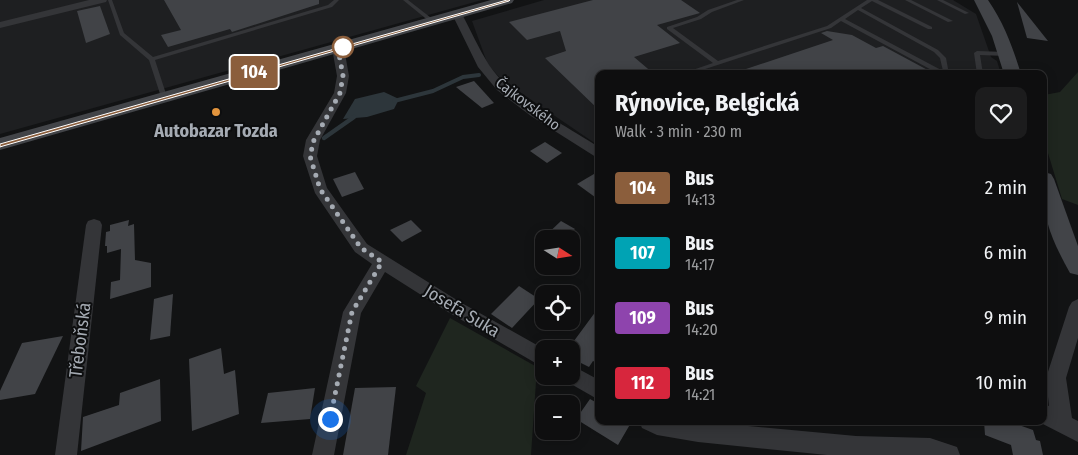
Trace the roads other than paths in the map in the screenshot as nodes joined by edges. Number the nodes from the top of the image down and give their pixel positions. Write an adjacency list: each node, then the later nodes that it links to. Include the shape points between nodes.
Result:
1 (102, 0): 18 (street)
2 (110, 0): 22 (lane, via 122,34)
3 (337, 0): 22 (lane, via 330,6)
4 (405, 0): 16 (lane)
5 (507, 0): 14 (street)
6 (870, 0): 12 (lane)
7 (874, 0): 19 (lane)
8 (907, 0): 17 (lane)
9 (939, 0): 13 (lane)
10 (981, 0): 21 (street, via 992,16)
11 (738, 1): 23 (lane, via 669,28)
12 (858, 8): 15 (lane); 26 (lane, via 936,51 943,58)
13 (966, 13)
14 (457, 14): 16 (street); 31 (street, Čajkovského, via 484,67 501,87)
15 (841, 19): 23 (lane, via 829,27); 25 (lane)
16 (432, 21): 20 (street)
17 (950, 21)
18 (0, 25)
19 (930, 28)
20 (338, 48): 29 (street); 34 (street, Josefa Suka, via 343,76 340,93 314,140 310,156 320,189 361,248)
21 (1008, 54): 27 (lane, via 977,52); 28 (street)
22 (152, 59): 29 (lane)
23 (717, 63): 24 (lane)
24 (696, 70)
25 (937, 70)
26 (944, 70)
27 (979, 70)
28 (1012, 70)
29 (164, 97): 30 (street)
30 (0, 144)
31 (595, 151)
32 (1047, 188): 35 (street, via 1064,242)
33 (94, 225): 42 (street, Třeboňská)
34 (382, 262): 37 (street, Josefa Suka); 43 (street, via 352,312)
35 (1078, 266)
36 (1078, 307): 40 (street, via 1056,378)
37 (535, 353)
38 (580, 379): 39 (street)
39 (595, 389)
40 (1061, 423)
41 (657, 425): 44 (street, via 856,447 930,449)
42 (66, 455)
43 (323, 455)
44 (949, 455)

